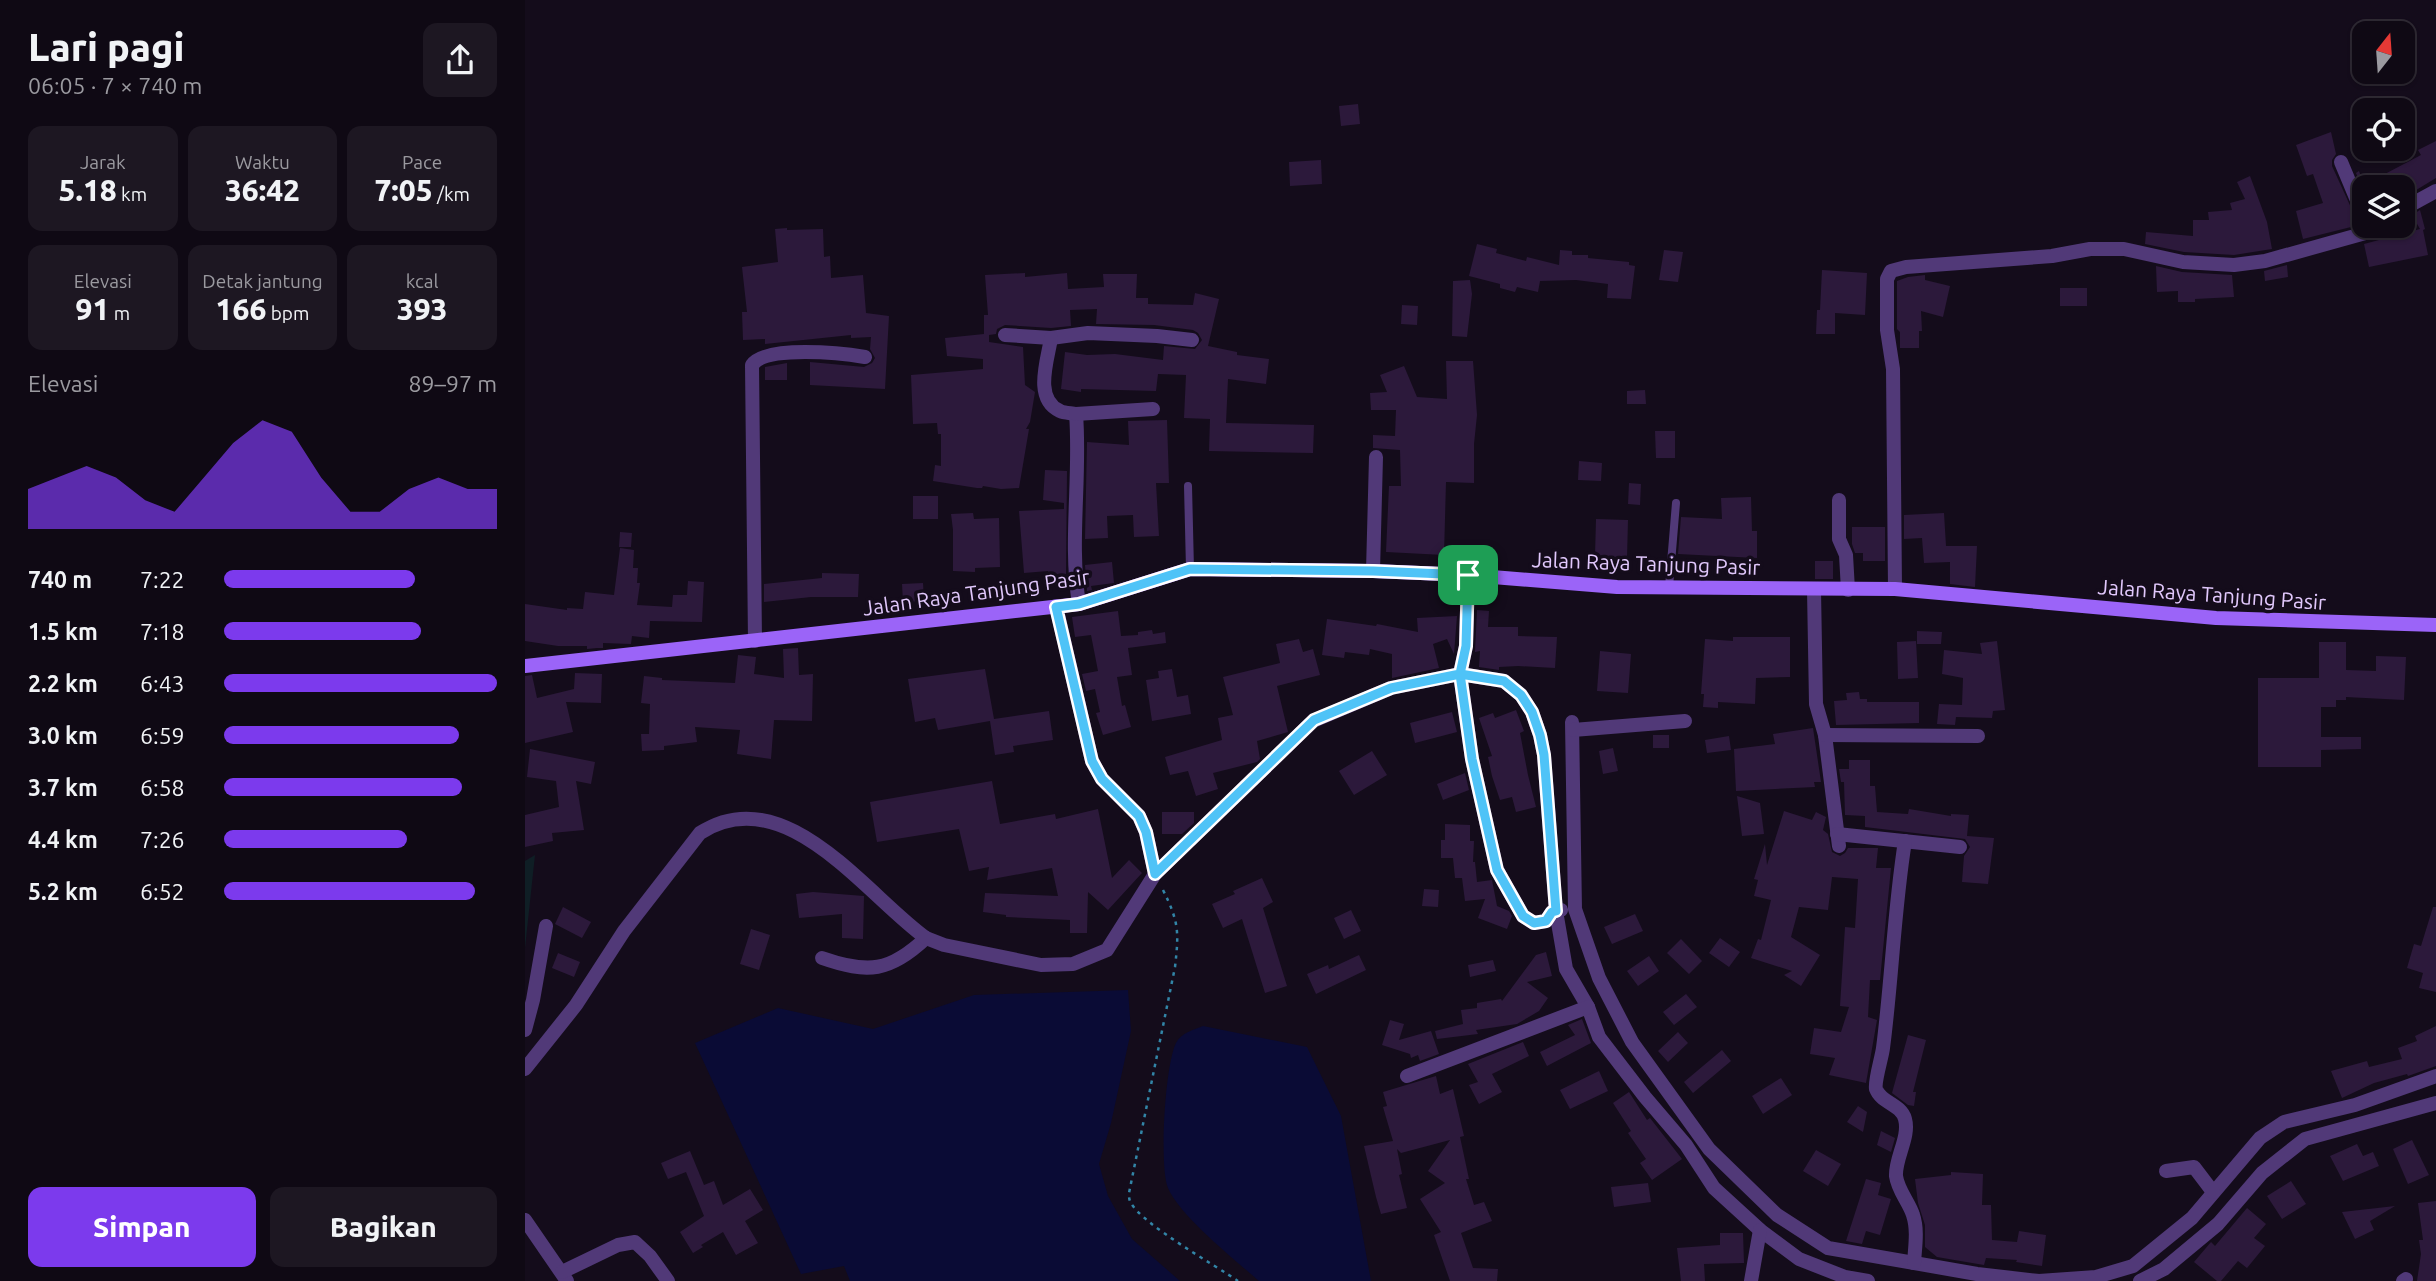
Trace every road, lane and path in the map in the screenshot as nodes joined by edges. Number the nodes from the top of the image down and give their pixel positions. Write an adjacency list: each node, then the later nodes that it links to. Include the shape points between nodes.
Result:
1 (2341, 162): 2 (street)
2 (2352, 188)
3 (2436, 191): 4 (street)
4 (2415, 202)
5 (2352, 234): 20 (street, via 2265,261 2234,265 2183,262 2113,249 1891,271 1887,330 1892,369)
6 (1005, 335): 7 (street)
7 (1051, 338): 8 (street, via 1088,333); 11 (street, via 1043,388 1049,403)
8 (1192, 340)
9 (865, 357): 26 (street, via 811,352 766,356 752,365)
10 (1153, 409): 11 (street)
11 (1076, 414): 23 (street)
12 (1376, 457): 17 (street)
13 (1188, 486): 16 (lane)
14 (1839, 500): 22 (street, via 1839,539 1846,555)
15 (1675, 503): 19 (lane)
16 (1190, 569): 17 (street, Jalan Raya Tanjung Pasir); 23 (street, Jalan Raya Tanjung Pasir)
17 (1373, 571): 18 (street, Jalan Raya Tanjung Pasir)
18 (1468, 575): 19 (street, Jalan Raya Tanjung Pasir); 28 (street)
19 (1669, 587): 21 (street, Jalan Raya Tanjung Pasir)
20 (1895, 589): 22 (street, Jalan Raya Tanjung Pasir); 25 (street, Jalan Raya Tanjung Pasir, via 2216,618)
21 (1814, 590): 22 (street, Jalan Raya Tanjung Pasir); 30 (street, via 1816,704)
22 (1848, 590)
23 (1079, 604): 24 (street, Jalan Raya Tanjung Pasir)
24 (1056, 607): 26 (street, Jalan Raya Tanjung Pasir); 34 (street, via 1092,761 1102,779 1139,816)
25 (2436, 625)
26 (755, 641): 27 (street, Jalan Raya Tanjung Pasir)
27 (525, 666)
28 (1461, 671): 34 (street, via 1391,688 1314,720); 35 (street, via 1504,681 1532,712 1544,755); 35 (street, via 1472,759 1497,870 1523,916 1534,923)
29 (1685, 721): 35 (street, via 1573,726)
30 (1825, 735): 31 (street); 32 (street, via 1838,840)
31 (1978, 736)
32 (1905, 841): 33 (street); 49 (street, via 1891,984 1875,1083 1879,1094 1901,1110 1906,1124 1896,1173 1916,1226)
33 (1960, 847)
34 (1153, 863): 37 (street, via 1107,950 1073,964 1041,965); 53 (path, via 1175,914 1178,941 1130,1202 1164,1233)
35 (1565, 910): 39 (street, via 1566,969); 49 (street, via 1632,1042 1709,1149 1777,1215 1828,1248)
36 (546, 926): 40 (street)
37 (926, 938): 38 (street, via 898,960 883,965 849,967); 41 (street, via 834,856 777,823 754,819 713,824 700,833 624,931 576,1005)
38 (822, 958)
39 (1588, 1007): 42 (street); 48 (street, via 1599,1037 1686,1145 1714,1188)
40 (525, 1030)
41 (525, 1069)
42 (1407, 1076)
43 (2436, 1076): 46 (street, via 2355,1105 2284,1122 2260,1138)
44 (2436, 1103): 56 (street, via 2305,1139 2262,1173 2218,1224 2164,1269)
45 (2167, 1171): 46 (street, via 2195,1167)
46 (2213, 1192): 51 (street, via 2192,1218 2133,1266 2096,1277)
47 (525, 1220): 50 (street)
48 (1760, 1230): 54 (street); 55 (street, via 1799,1259)
49 (1914, 1263): 51 (street)
50 (564, 1277): 52 (street, via 618,1245 635,1242)
51 (2021, 1280)
52 (668, 1281)
53 (1238, 1281)
54 (1751, 1281)
55 (1868, 1281)
56 (2140, 1281)

